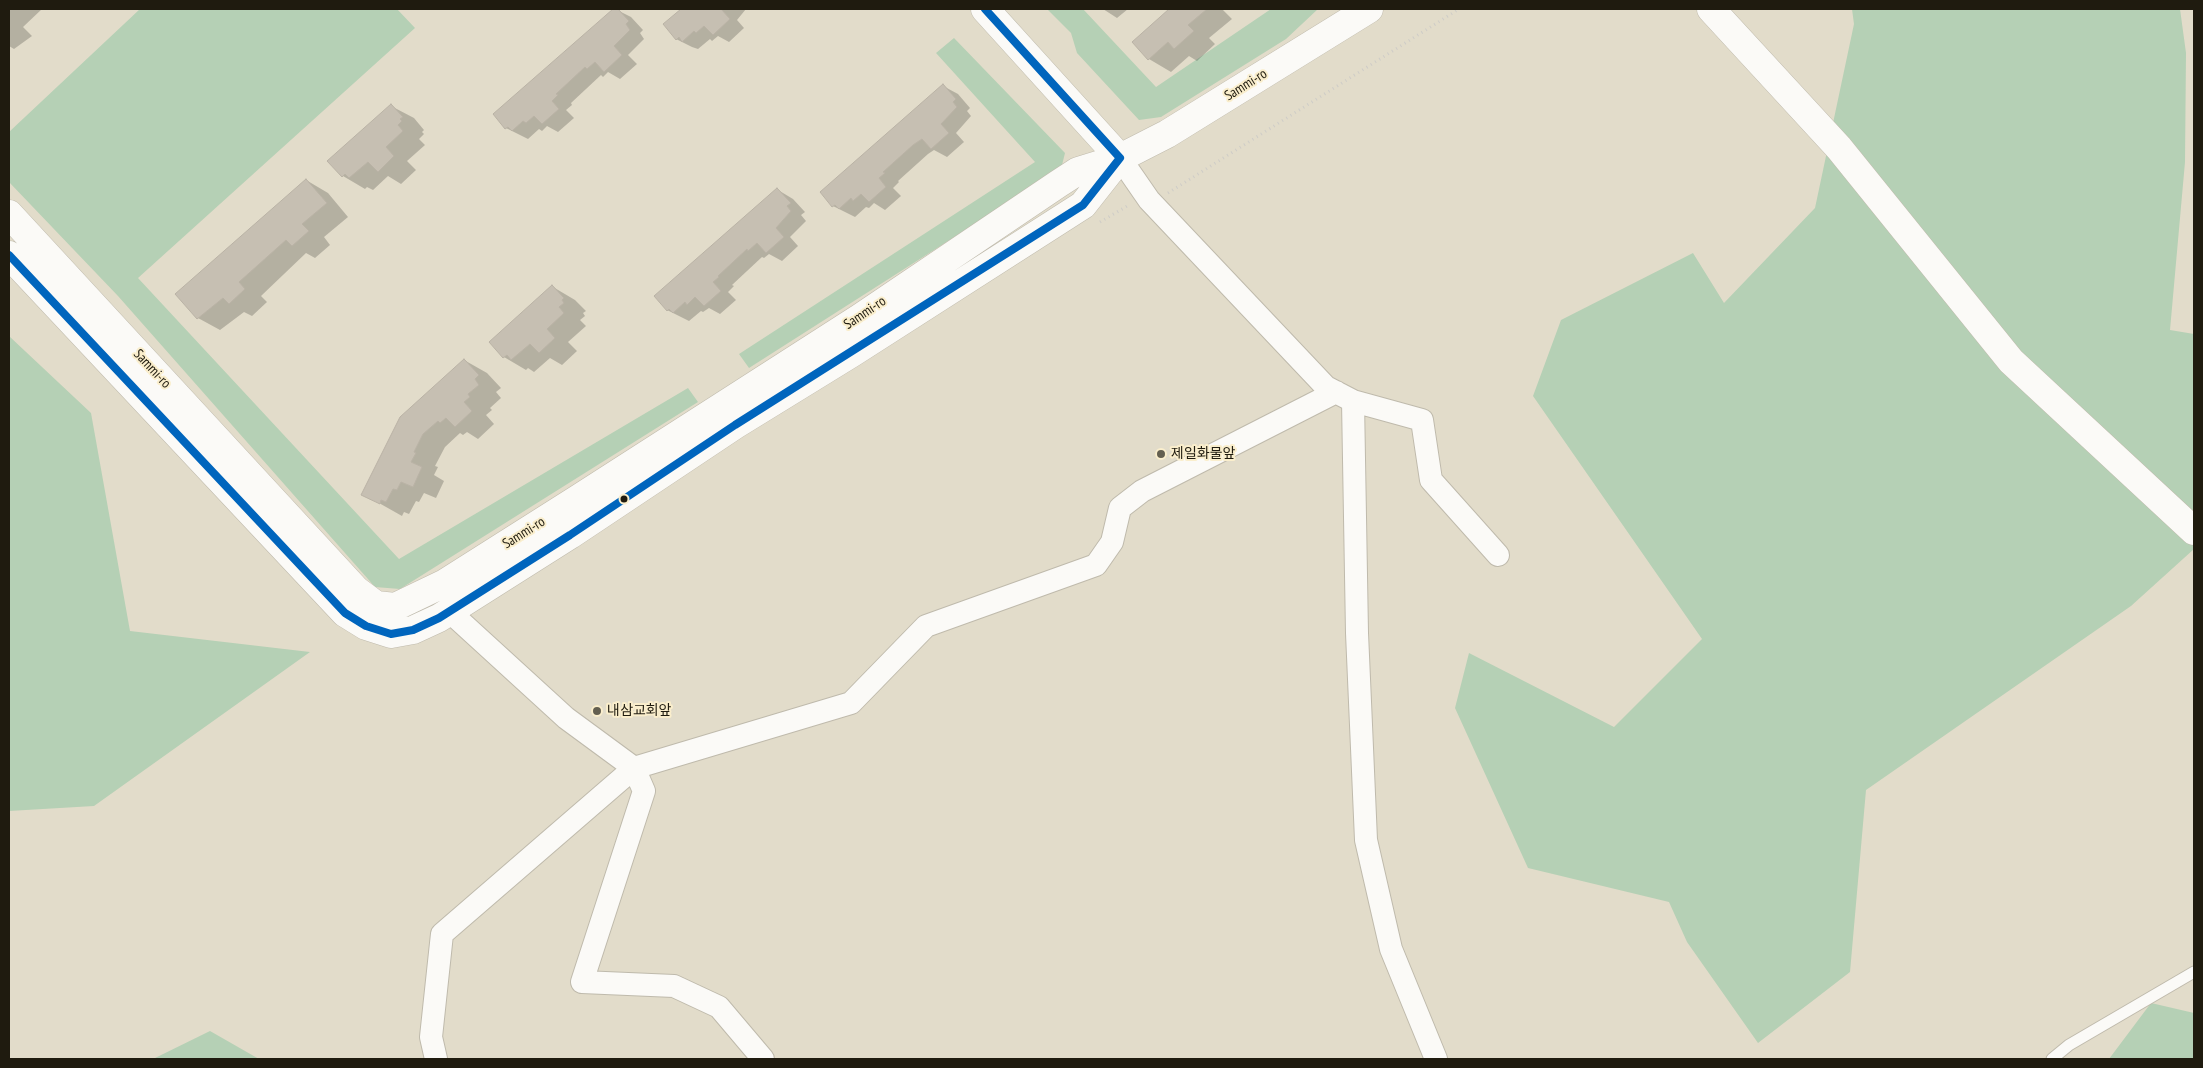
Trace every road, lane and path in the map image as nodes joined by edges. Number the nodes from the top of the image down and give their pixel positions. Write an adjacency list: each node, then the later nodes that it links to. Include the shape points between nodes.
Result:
1 (985, 9): 5 (street)
2 (1369, 9): 5 (street, Sammi-ro, via 1168,134)
3 (1459, 9): 6 (path, via 1161,197)
4 (1711, 9): 11 (street, via 1839,148 2011,361)
5 (1120, 158): 6 (street); 7 (street, Sammi-ro, via 1078,171 584,495 444,583 395,608 376,605 356,590); 13 (street, Sammi-ro, via 1083,205 734,425)
6 (1149, 200): 8 (path, via 1124,206); 10 (street, via 1326,387)
7 (9, 214)
8 (1099, 222)
9 (9, 255): 13 (street, Sammi-ro, via 345,613 366,626 391,634 413,630)
10 (1345, 397): 12 (street, via 1422,420 1431,480); 14 (street, via 1142,491 1120,508 1112,542 1096,565 926,626 851,703); 18 (street, via 1366,840 1391,949)
11 (2194, 531)
12 (1498, 555)
13 (450, 612): 14 (street, via 566,718)
14 (634, 768): 16 (street, via 442,934 431,1036); 17 (street, via 644,791 582,982 674,986 719,1007)
15 (2194, 972): 19 (lane, via 2069,1045)
16 (436, 1059)
17 (763, 1059)
18 (1436, 1059)
19 (2052, 1059)

